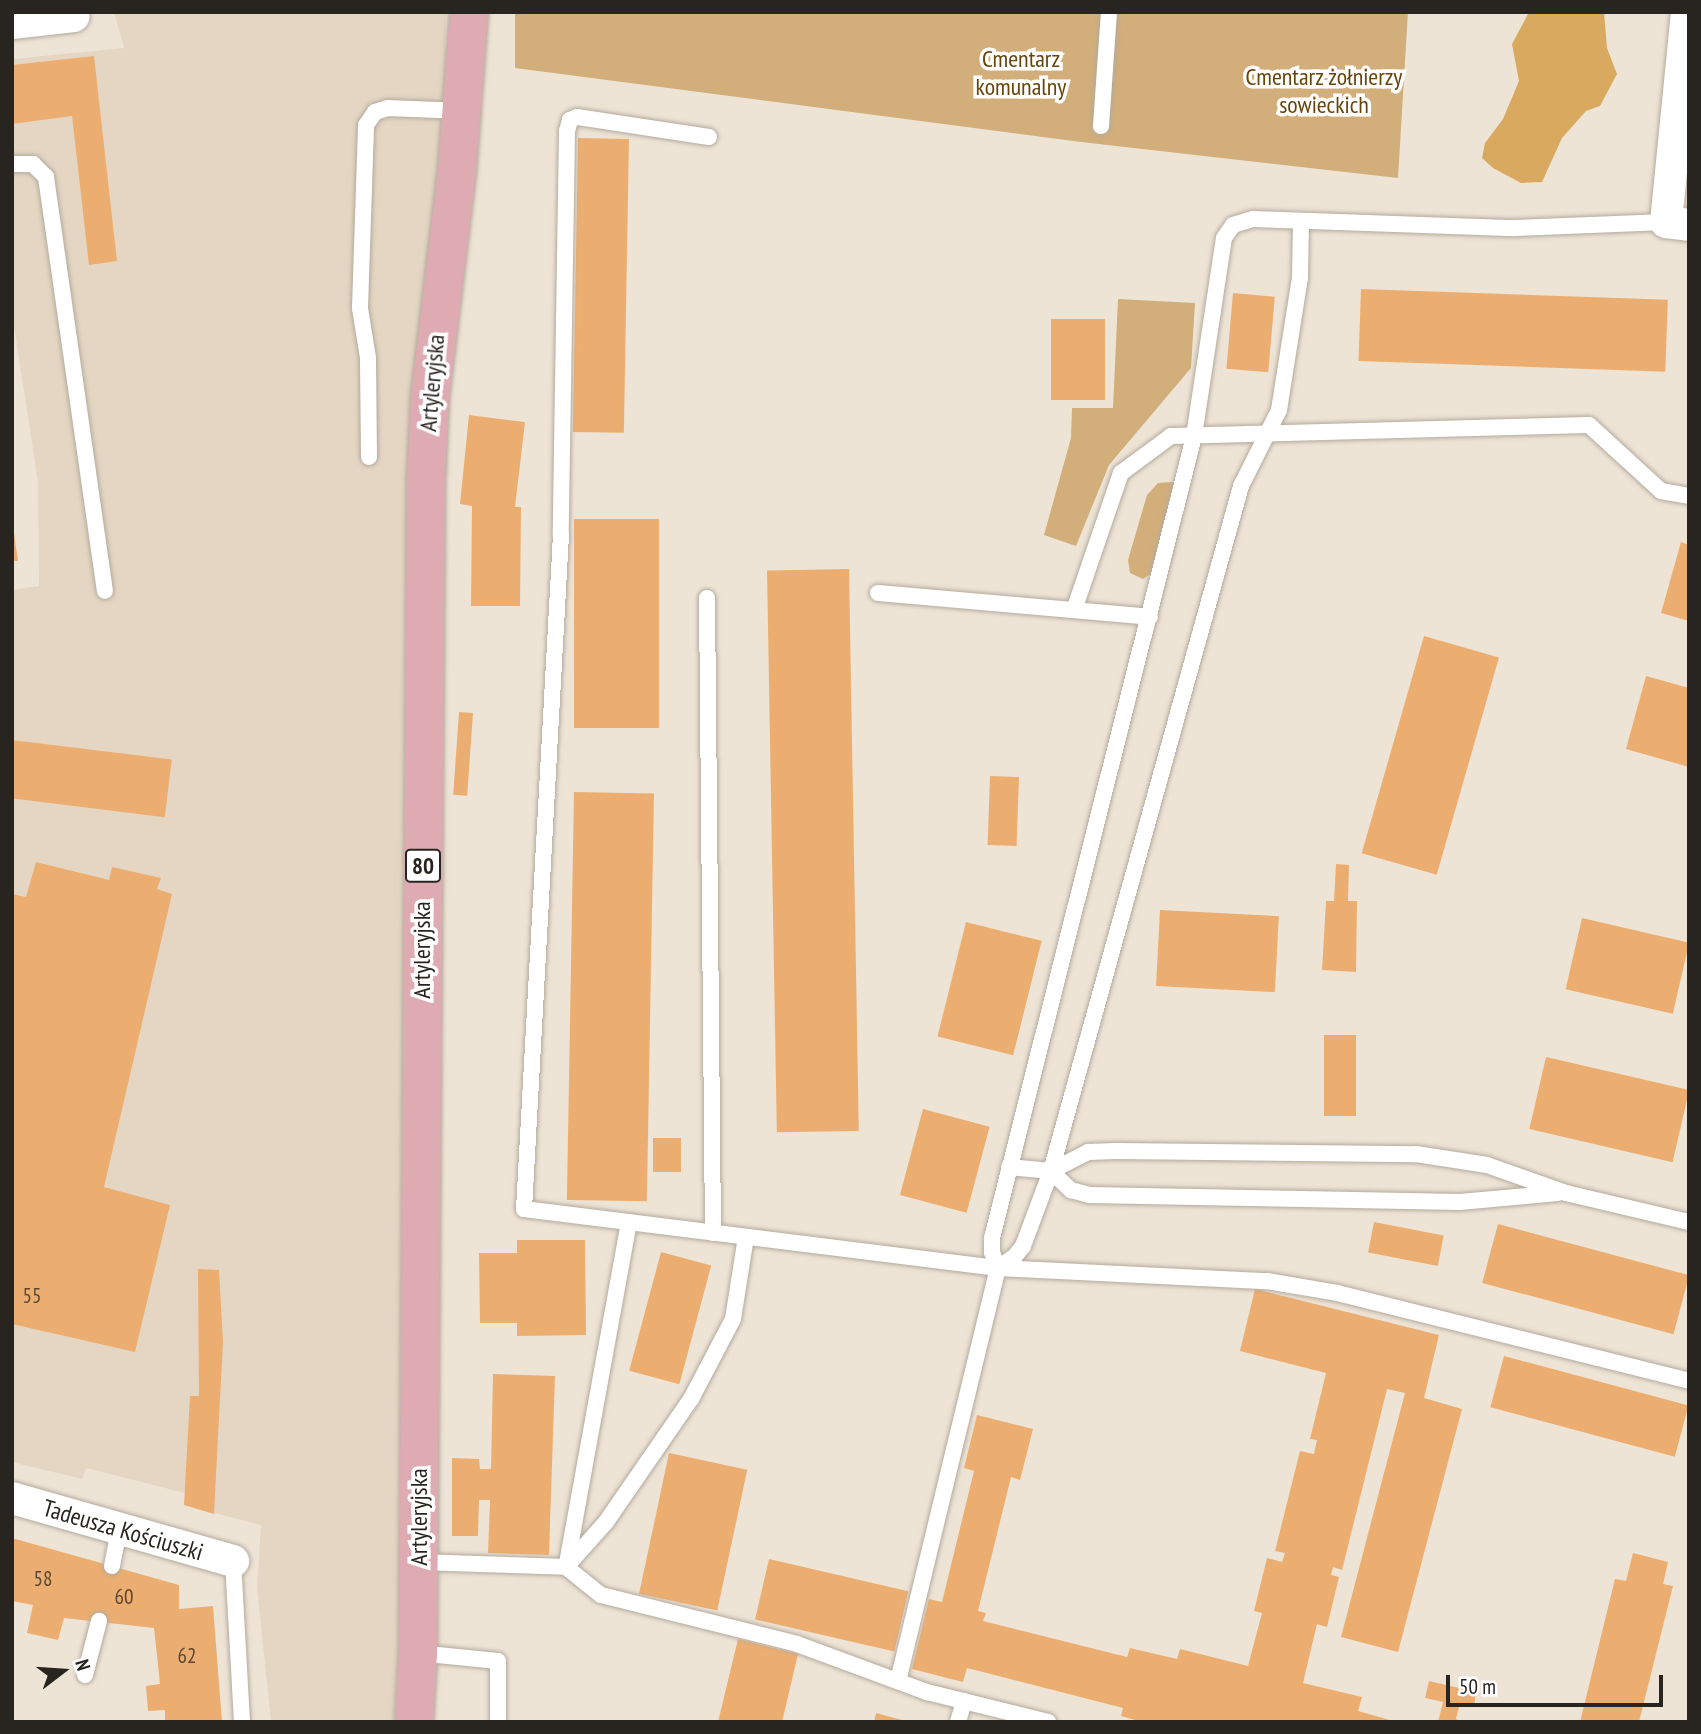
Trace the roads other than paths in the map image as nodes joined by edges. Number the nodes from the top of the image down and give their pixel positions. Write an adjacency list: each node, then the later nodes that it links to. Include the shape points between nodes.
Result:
1 (469, 12): 6 (main road, Artyleryjska / 80)
2 (1109, 12): 7 (lane)
3 (1688, 12): 11 (street)
4 (55, 16): 5 (street)
5 (12, 23)
6 (463, 111): 14 (lane, via 388,108 375,112 366,125 360,308 368,358); 33 (main road, Artyleryjska / 80, via 433,363 426,481)
7 (1101, 126)
8 (709, 137): 24 (lane, via 577,117 570,120 567,131 561,535 524,1209)
9 (12, 164): 16 (lane, via 33,164 46,177)
10 (1301, 222): 11 (lane, via 1515,228); 12 (lane, via 1300,278 1279,410); 13 (lane, via 1253,219 1233,225 1224,238)
11 (1678, 224)
12 (1267, 435): 13 (lane); 15 (lane, via 1588,425 1661,491); 22 (lane, via 1241,486)
13 (1194, 436): 19 (lane, via 1171,436 1121,473); 20 (lane)
14 (369, 457)
15 (1689, 496)
16 (105, 591)
17 (878, 593): 19 (lane)
18 (708, 598): 26 (lane)
19 (1074, 610): 20 (lane)
20 (1150, 617): 21 (lane)
21 (1009, 1167): 22 (lane); 28 (lane, via 992,1238)
22 (1051, 1171): 23 (lane, via 1070,1190 1090,1195 1460,1202); 23 (lane, via 1088,1152 1416,1154 1487,1165); 28 (lane, via 1023,1246)
23 (1566, 1193): 25 (lane)
24 (629, 1222): 26 (lane); 35 (lane)
25 (1689, 1222)
26 (713, 1233): 27 (lane)
27 (746, 1237): 28 (lane); 35 (lane, via 733,1319 691,1399 606,1522)
28 (998, 1268): 29 (lane, via 1279,1283 1337,1293); 39 (lane)
29 (1689, 1381)
30 (12, 1498): 31 (street, Tadeusza Kościuszki)
31 (119, 1530): 32 (street, Tadeusza Kościuszki); 34 (lane)
32 (233, 1561): 42 (lane)
33 (419, 1562): 35 (lane); 37 (main road, Artyleryjska / 80)
34 (112, 1566)
35 (566, 1567): 39 (lane, via 601,1595 797,1644)
36 (99, 1621): 38 (lane)
37 (418, 1653): 43 (main road, Artyleryjska / 80); 44 (lane, via 498,1661)
38 (85, 1675)
39 (898, 1681): 40 (lane)
40 (964, 1701): 41 (lane); 45 (lane)
41 (1030, 1720): 46 (lane)
42 (242, 1722)
43 (414, 1722)
44 (498, 1722)
45 (958, 1722)
46 (1048, 1722)

